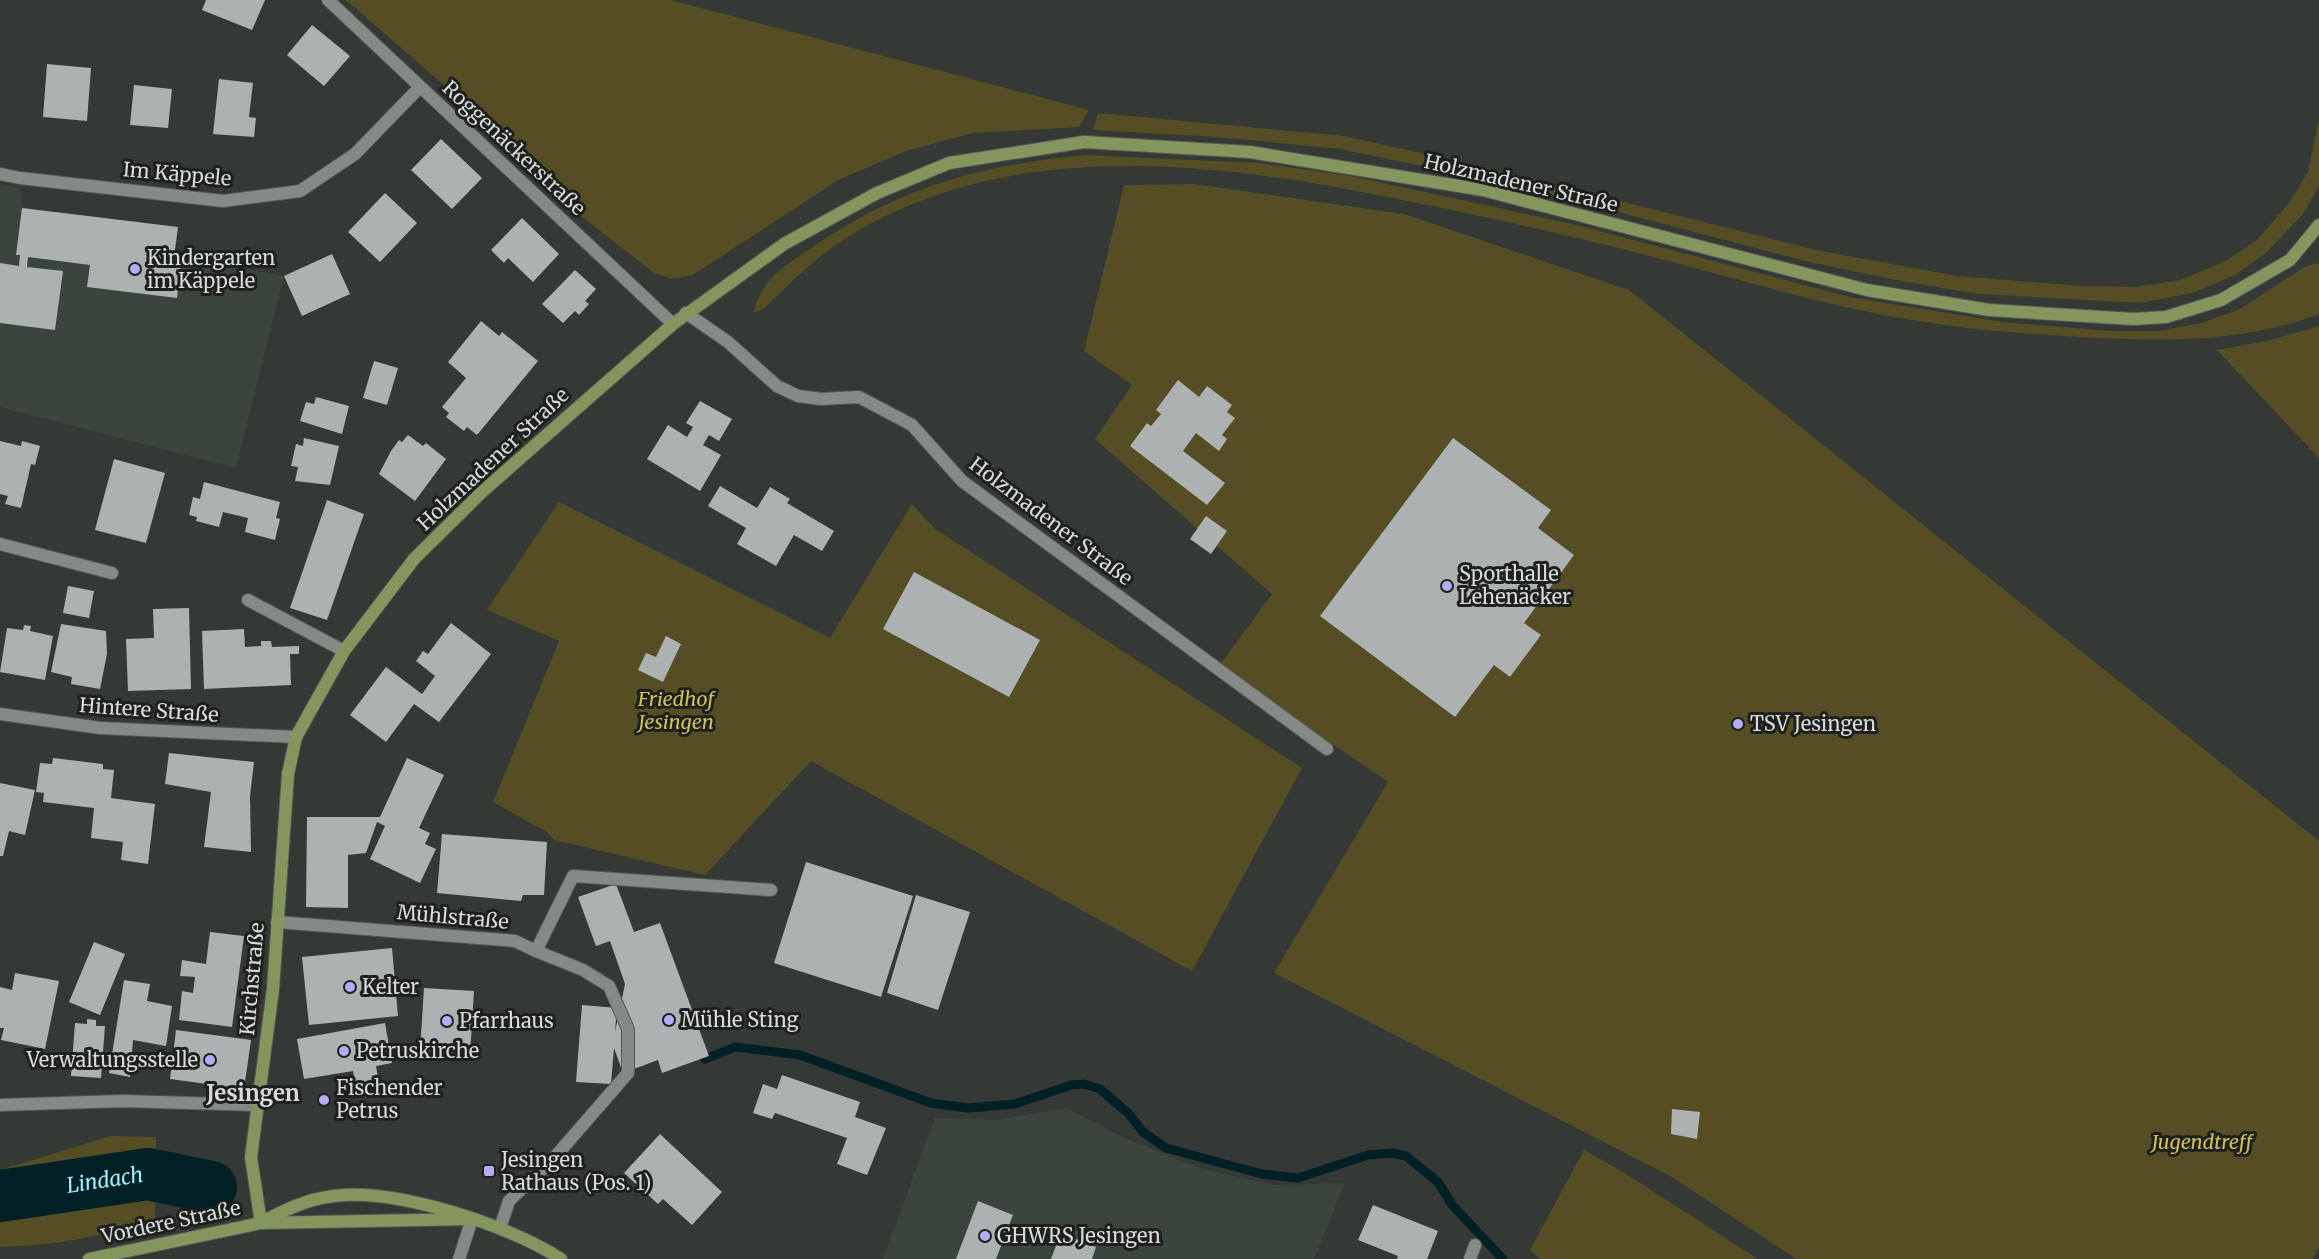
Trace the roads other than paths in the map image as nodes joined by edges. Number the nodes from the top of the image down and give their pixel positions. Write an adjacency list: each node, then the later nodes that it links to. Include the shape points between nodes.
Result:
1 (328, 0): 2 (street, Roggenäckerstraße)
2 (420, 87): 3 (street, Im Käppele, via 355,154 300,191 223,201); 6 (street, Roggenäckerstraße)
3 (0, 174)
4 (2318, 228): 5 (street, Holzmadener Straße, via 2290,260 2245,288 2196,310 2133,319 2078,317 1989,309 1868,290 1483,190 1250,152 1084,142 949,163 877,193 784,244)
5 (686, 313): 6 (street, Holzmadener Straße); 13 (street, Holzmadener Straße, via 728,342 777,386 798,396 859,397 912,425 962,481)
6 (673, 324): 10 (street, Holzmadener Straße, via 483,491 414,559)
7 (0, 544): 8 (street)
8 (112, 573)
9 (248, 600): 10 (street)
10 (344, 651): 12 (street, Holzmadener Straße)
11 (0, 714): 12 (street, Hintere Straße, via 100,729)
12 (296, 737): 15 (street, Kirchstraße, via 282,832)
13 (1327, 749)
14 (771, 890): 16 (street, via 573,876)
15 (277, 922): 16 (street, Mühlstraße, via 515,941); 18 (street, Kirchstraße)
16 (536, 951): 21 (street, Mühlstraße, via 583,970 609,986 628,1029 628,1073 554,1158 509,1201)
17 (0, 1105): 18 (street, via 122,1101)
18 (259, 1106): 20 (street, Kirchstraße, via 252,1157)
19 (472, 1219): 20 (street); 20 (street, via 408,1200 336,1196 297,1204); 21 (street); 24 (street)
20 (261, 1223): 23 (street, Vordere Straße)
21 (500, 1228): 25 (street)
22 (1475, 1245): 26 (street)
23 (91, 1259)
24 (459, 1259)
25 (561, 1259)
26 (1470, 1259)

